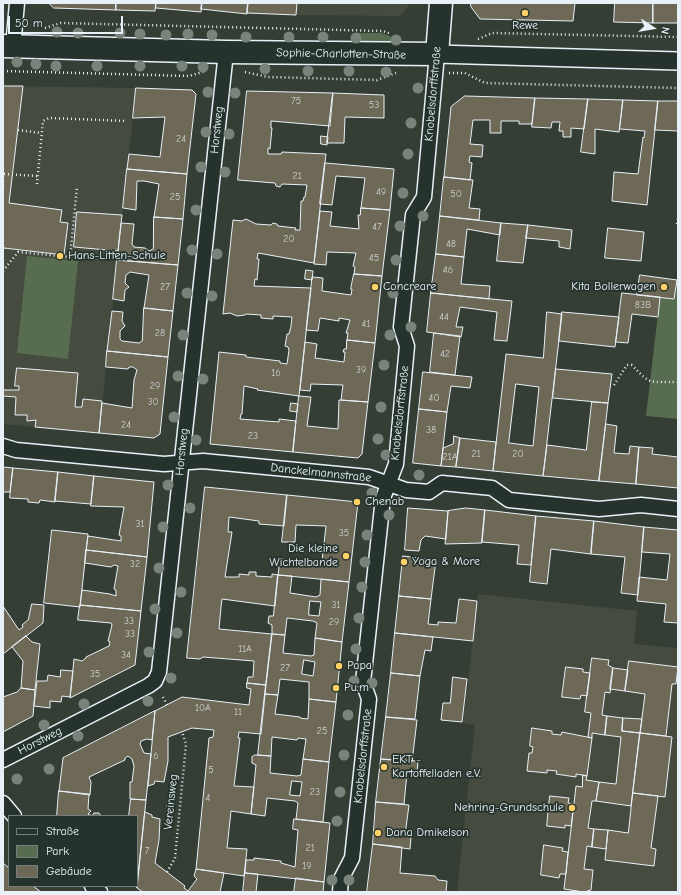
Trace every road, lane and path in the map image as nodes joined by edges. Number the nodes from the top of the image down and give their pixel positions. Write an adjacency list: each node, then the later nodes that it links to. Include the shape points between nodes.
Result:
1 (17, 3): 7 (street)
2 (441, 3): 9 (main road, Knobelsdorffstraße)
3 (42, 28): 4 (path, via 61,23 383,31)
4 (396, 37)
5 (678, 37): 6 (path, via 492,33)
6 (470, 42)
7 (8, 46): 8 (main road, Sophie-Charlotten-Straße)
8 (226, 52): 9 (main road, Sophie-Charlotten-Straße); 32 (street, Horstweg)
9 (437, 54): 10 (street, Sophie-Charlotten-Straße); 33 (street, Knobelsdorffstraße, via 424,197 413,215 401,327 407,346 396,464)
10 (678, 61)
11 (212, 69): 12 (path, via 189,76)
12 (3, 71)
13 (242, 71): 14 (path, via 268,77 377,80)
14 (400, 72)
15 (460, 73): 16 (path, via 485,83)
16 (678, 88)
17 (127, 121): 19 (path, via 49,118 43,121)
18 (18, 130): 19 (path)
19 (42, 133): 22 (path)
20 (3, 169): 21 (path)
21 (4, 174): 22 (path); 24 (path)
22 (38, 176): 23 (path)
23 (37, 184)
24 (3, 185)
25 (78, 187): 28 (path, via 70,257 18,252)
26 (678, 219): 27 (path)
27 (677, 224)
28 (3, 271)
29 (678, 382): 30 (path, via 652,382 632,365 627,366)
30 (614, 385)
31 (3, 446): 32 (street, Danckelmannstraße, via 16,450 164,464)
32 (181, 463): 33 (street, Danckelmannstraße, via 203,461 361,476); 38 (street, Horstweg, via 159,672 155,681)
33 (389, 483): 34 (street, Danckelmannstraße, via 406,490 429,492 442,483 492,488 509,500 599,509 641,505); 42 (street, Knobelsdorffstraße, via 383,498 363,682 369,699 352,858 341,879)
34 (678, 509)
35 (163, 697): 36 (path)
36 (167, 705)
37 (182, 732): 41 (path, Vereinsweg, via 186,744 175,858)
38 (3, 760)
39 (3, 803): 40 (street)
40 (13, 815)
41 (167, 872)
42 (340, 892)

